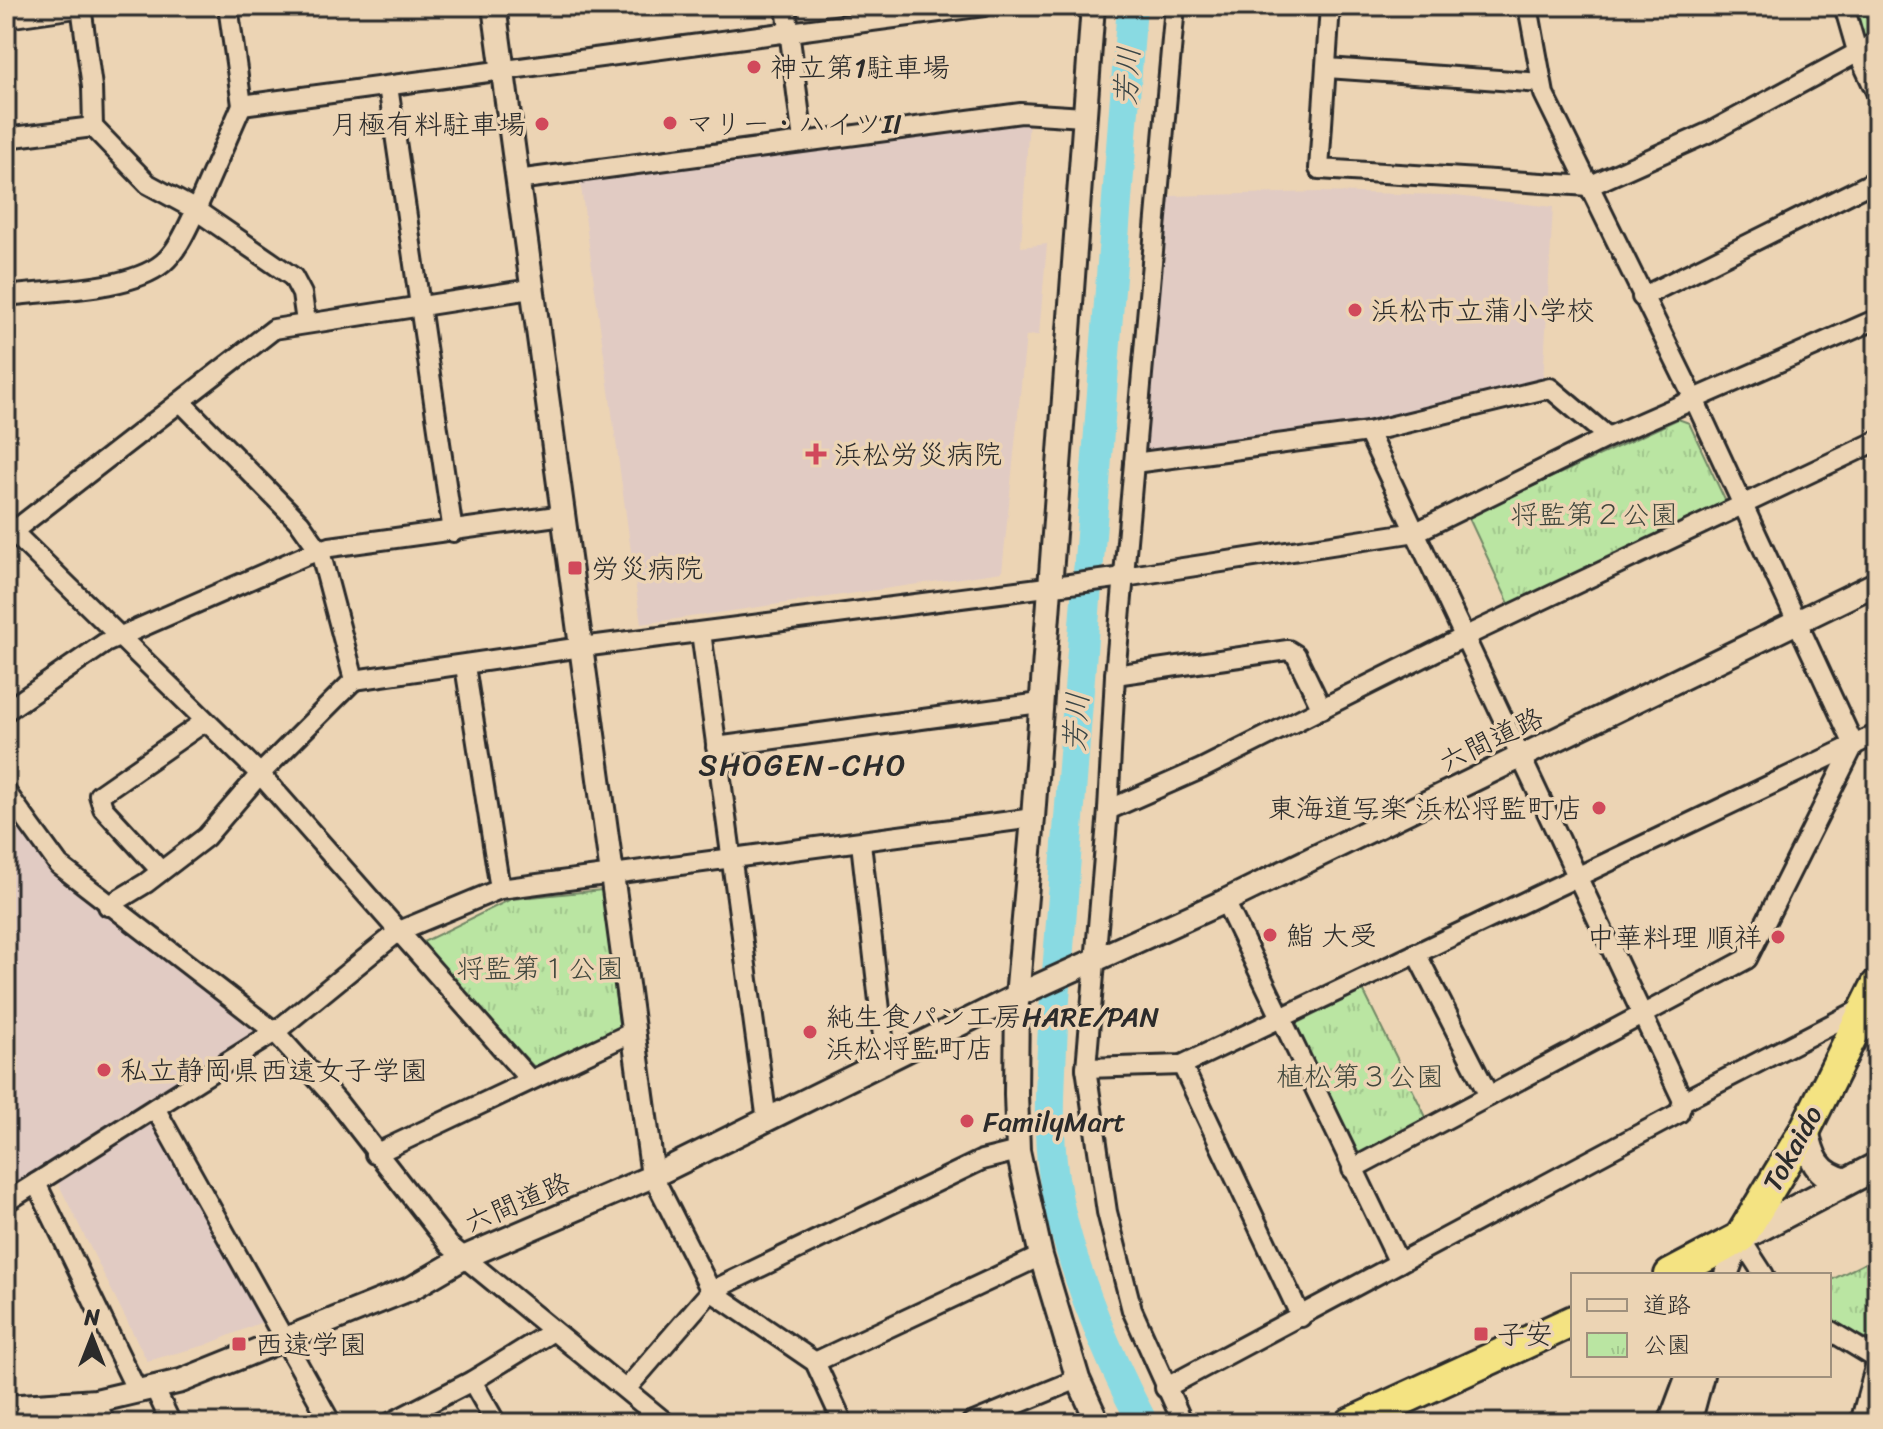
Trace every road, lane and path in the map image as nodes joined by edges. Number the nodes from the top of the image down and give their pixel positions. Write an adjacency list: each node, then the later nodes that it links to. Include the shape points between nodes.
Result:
1 (79, 6): 11 (street); 22 (street)
2 (228, 6): 20 (street)
3 (494, 6): 16 (street)
4 (786, 6): 12 (street)
5 (984, 6): 12 (street)
6 (1093, 6): 21 (street)
7 (1175, 6): 40 (street)
8 (1330, 6): 15 (street)
9 (1528, 6): 17 (street)
10 (1844, 6): 14 (street)
11 (6, 16)
12 (790, 31): 16 (street); 24 (street)
13 (1877, 42): 14 (street)
14 (1857, 51): 19 (street); 27 (street, via 1712,131)
15 (1327, 68): 17 (street); 27 (street, via 1319,169)
16 (503, 70): 18 (street); 25 (street)
17 (1542, 83): 27 (street)
18 (388, 86): 20 (street); 32 (street)
19 (1877, 94)
20 (242, 105): 28 (street)
21 (1084, 117): 24 (street, via 1021,113); 49 (street)
22 (93, 127): 23 (street); 28 (street, via 148,184)
23 (6, 138)
24 (803, 141): 25 (street)
25 (517, 180): 29 (street)
26 (1877, 180): 31 (street)
27 (1589, 186): 31 (street)
28 (196, 210): 30 (street, via 178,244 149,272); 34 (street, via 293,277)
29 (531, 289): 32 (street); 42 (street)
30 (6, 296)
31 (1642, 297): 35 (street)
32 (419, 305): 34 (street); 44 (street)
33 (1877, 319): 35 (street)
34 (306, 322): 36 (street, via 269,331)
35 (1694, 399): 38 (street); 41 (street)
36 (181, 402): 43 (street, via 82,481 20,526); 46 (street, via 300,523)
37 (1368, 432): 38 (street, via 1550,388); 40 (street); 45 (street)
38 (1608, 437): 45 (street)
39 (1877, 441): 41 (street)
40 (1134, 463): 47 (street)
41 (1744, 504): 50 (street); 53 (street)
42 (564, 515): 44 (street); 54 (street)
43 (8, 529): 52 (street)
44 (453, 532): 46 (street)
45 (1416, 532): 47 (street); 53 (street)
46 (320, 551): 52 (street); 57 (street)
47 (1120, 578): 49 (street); 56 (street)
48 (1877, 583): 50 (street, 六間道路)
49 (1054, 586): 51 (street); 58 (street)
50 (1798, 621): 63 (street); 65 (street, 六間道路)
51 (701, 632): 54 (street); 64 (street)
52 (119, 636): 60 (street); 61 (street)
53 (1466, 636): 59 (street); 65 (street)
54 (582, 647): 55 (street); 73 (street)
55 (465, 666): 57 (street); 75 (street)
56 (1115, 675): 59 (street, via 1288,650 1296,655); 68 (street)
57 (354, 680): 66 (street)
58 (1040, 703): 64 (street); 69 (street)
59 (1322, 709): 68 (street)
60 (6, 711)
61 (204, 722): 66 (street); 72 (street, via 99,795 103,808)
62 (1877, 734): 63 (street)
63 (1854, 745): 74 (street); 83 (street, via 1751,954)
64 (716, 747): 71 (street)
65 (1522, 758): 74 (street); 76 (street, 六間道路)
66 (260, 774): 72 (street, via 206,837); 78 (street)
67 (6, 792): 77 (street, via 59,865)
68 (1108, 810): 80 (street)
69 (1033, 818): 70 (street); 81 (street)
70 (861, 843): 71 (street); 87 (street)
71 (730, 858): 73 (street); 94 (street)
72 (161, 871): 77 (street)
73 (614, 874): 75 (street); 86 (street)
74 (1576, 876): 79 (street); 83 (street)
75 (500, 889): 78 (street)
76 (1225, 901): 80 (street, 六間道路); 84 (street)
77 (108, 906): 85 (street)
78 (399, 931): 85 (street); 90 (street)
79 (1416, 953): 84 (street); 91 (street)
80 (1089, 963): 81 (street, 六間道路); 89 (street)
81 (1024, 993): 87 (street, 六間道路); 96 (street)
82 (1873, 993): 92 (street); 95 (highway, Tokaido)
83 (1642, 1016): 91 (street); 92 (street)
84 (1280, 1017): 88 (street); 99 (street)
85 (275, 1032): 93 (street); 97 (street, via 336,1100)
86 (631, 1033): 90 (street); 100 (street)
87 (886, 1063): 94 (street, 六間道路)
88 (1182, 1065): 89 (street); 112 (street)
89 (1086, 1068): 125 (street, via 1110,1226 1132,1310)
90 (530, 1080): 97 (street)
91 (1489, 1096): 99 (street)
92 (1683, 1101): 107 (street, via 1679,1113)
93 (155, 1108): 102 (street); 116 (street)
94 (767, 1121): 100 (street, 六間道路)
95 (1805, 1130): 101 (main road, via 1818,1168); 104 (highway, Tokaido)
96 (1018, 1151): 105 (street); 111 (street, via 982,1160)
97 (375, 1154): 106 (street, via 449,1245)
98 (1877, 1166): 101 (main road)
99 (1352, 1169): 107 (street)
100 (653, 1176): 106 (street, 六間道路); 111 (street)
101 (1846, 1182): 104 (main road)
102 (36, 1183): 103 (street); 126 (street)
103 (6, 1202)
104 (1740, 1238): 108 (highway); 109 (street); 110 (street)
105 (1041, 1256): 118 (street); 122 (street)
106 (465, 1257): 114 (street); 116 (street, 六間道路, via 412,1288)
107 (1399, 1263): 112 (street)
108 (1674, 1273)
109 (1729, 1273)
110 (1763, 1273)
111 (711, 1291): 118 (street); 124 (street)
112 (1301, 1317): 125 (street)
113 (1571, 1322): 139 (highway)
114 (553, 1331): 123 (street); 124 (street)
115 (1831, 1331): 117 (street)
116 (287, 1341): 126 (street, 六間道路); 131 (street)
117 (1877, 1360): 142 (street)
118 (815, 1362): 135 (street)
119 (1678, 1377): 140 (street)
120 (1687, 1377): 140 (street)
121 (1701, 1377): 141 (street)
122 (1078, 1379): 136 (street); 137 (street)
123 (472, 1381): 132 (street); 133 (street)
124 (627, 1388): 134 (street)
125 (1165, 1388): 138 (street)
126 (146, 1389): 127 (street, 六間道路); 130 (street)
127 (96, 1401): 128 (street, 六間道路); 129 (street)
128 (6, 1407)
129 (105, 1423)
130 (171, 1423)
131 (331, 1423)
132 (390, 1423)
133 (496, 1423)
134 (666, 1423)
135 (843, 1423)
136 (971, 1423)
137 (1098, 1423)
138 (1183, 1423)
139 (1351, 1423)
140 (1669, 1423)
141 (1689, 1423)
142 (1860, 1423)

